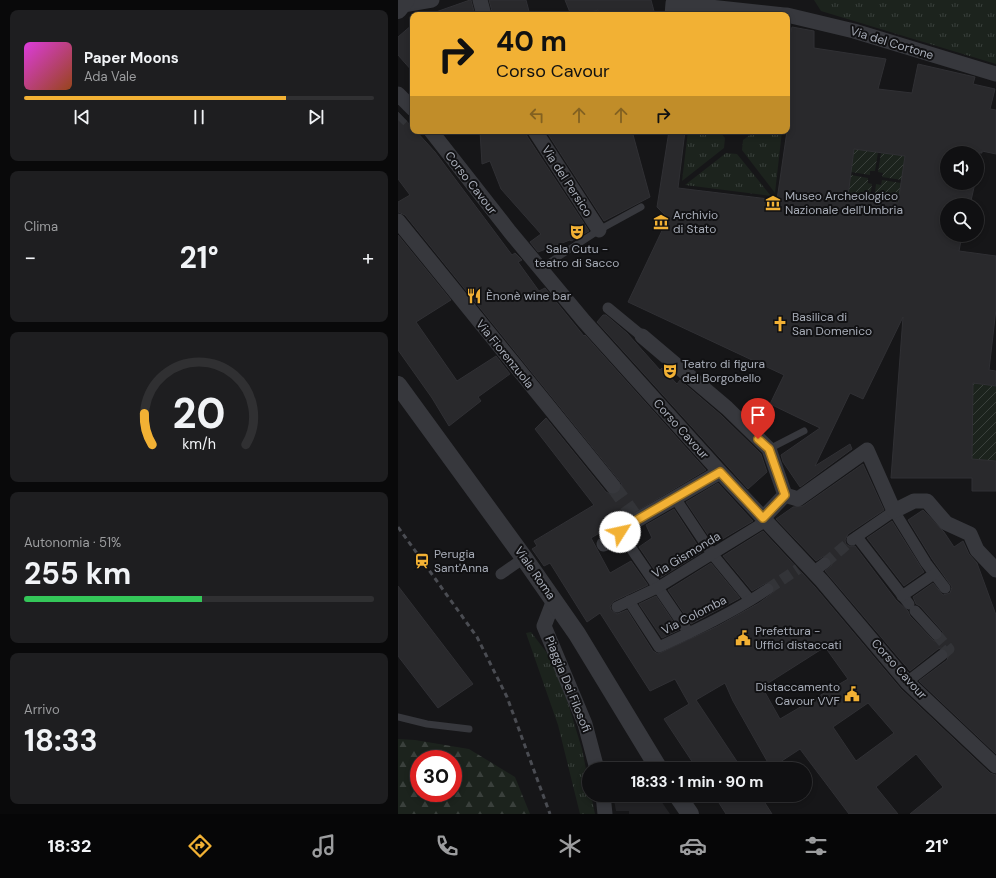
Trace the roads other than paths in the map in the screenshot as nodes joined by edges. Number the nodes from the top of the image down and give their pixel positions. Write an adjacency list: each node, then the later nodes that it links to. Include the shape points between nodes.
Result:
1 (432, 0): 3 (street)
2 (480, 0): 4 (street)
3 (402, 5)
4 (483, 12)
5 (672, 12): 6 (street, via 673,4)
6 (754, 12)
7 (790, 16): 8 (street, Via del Cortone, via 854,31)
8 (996, 74)
9 (398, 94): 10 (street)
10 (409, 113)
11 (433, 134): 16 (street, Corso Cavour)
12 (538, 134): 15 (street, Via del Persico)
13 (641, 207): 15 (lane)
14 (398, 221): 23 (street, Via Fiorenzuola)
15 (599, 230): 16 (lane)
16 (541, 268): 22 (street, Corso Cavour, via 584,321)
17 (608, 308): 18 (street)
18 (642, 336): 21 (street, via 727,408)
19 (398, 385): 31 (street, Viale Roma)
20 (804, 431): 21 (lane)
21 (769, 449): 24 (street)
22 (720, 472): 25 (street); 27 (street, Corso Cavour)
23 (613, 486)
24 (785, 495): 26 (street, via 798,499 867,450); 27 (street)
25 (675, 498): 28 (street, via 635,517); 30 (street)
26 (894, 511): 32 (street, via 914,501 927,501 946,522 970,534 977,550); 34 (street); 41 (street, via 855,539)
27 (765, 519): 30 (street, Via Gismonda); 46 (street, Corso Cavour, via 810,567)
28 (620, 532): 29 (street); 35 (street)
29 (604, 544)
30 (713, 555): 35 (street, Via Gismonda); 40 (street)
31 (524, 558): 33 (street); 38 (street, Viale Roma)
32 (996, 570)
33 (501, 574)
34 (934, 574): 37 (street); 41 (street)
35 (657, 588): 39 (street, Via Gismonda); 43 (street)
36 (768, 588): 40 (street, Via Colomba)
37 (945, 588)
38 (554, 600): 49 (street, Piaggia Dei Filosofi, via 544,626 585,724); 50 (street, Viale Roma)
39 (629, 600): 42 (street, Via Gismonda); 43 (street, Via Colomba, via 659,647)
40 (750, 600): 43 (street, Via Colomba)
41 (909, 604): 44 (street)
42 (617, 607)
43 (689, 633)
44 (936, 634)
45 (942, 654): 46 (street)
46 (907, 682): 51 (street, Corso Cavour)
47 (398, 717): 48 (lane, via 427,724)
48 (469, 729)
49 (595, 762)
50 (655, 762)
51 (996, 766)
52 (604, 802): 54 (street)
53 (682, 802): 55 (street)
54 (605, 814)
55 (690, 814)

